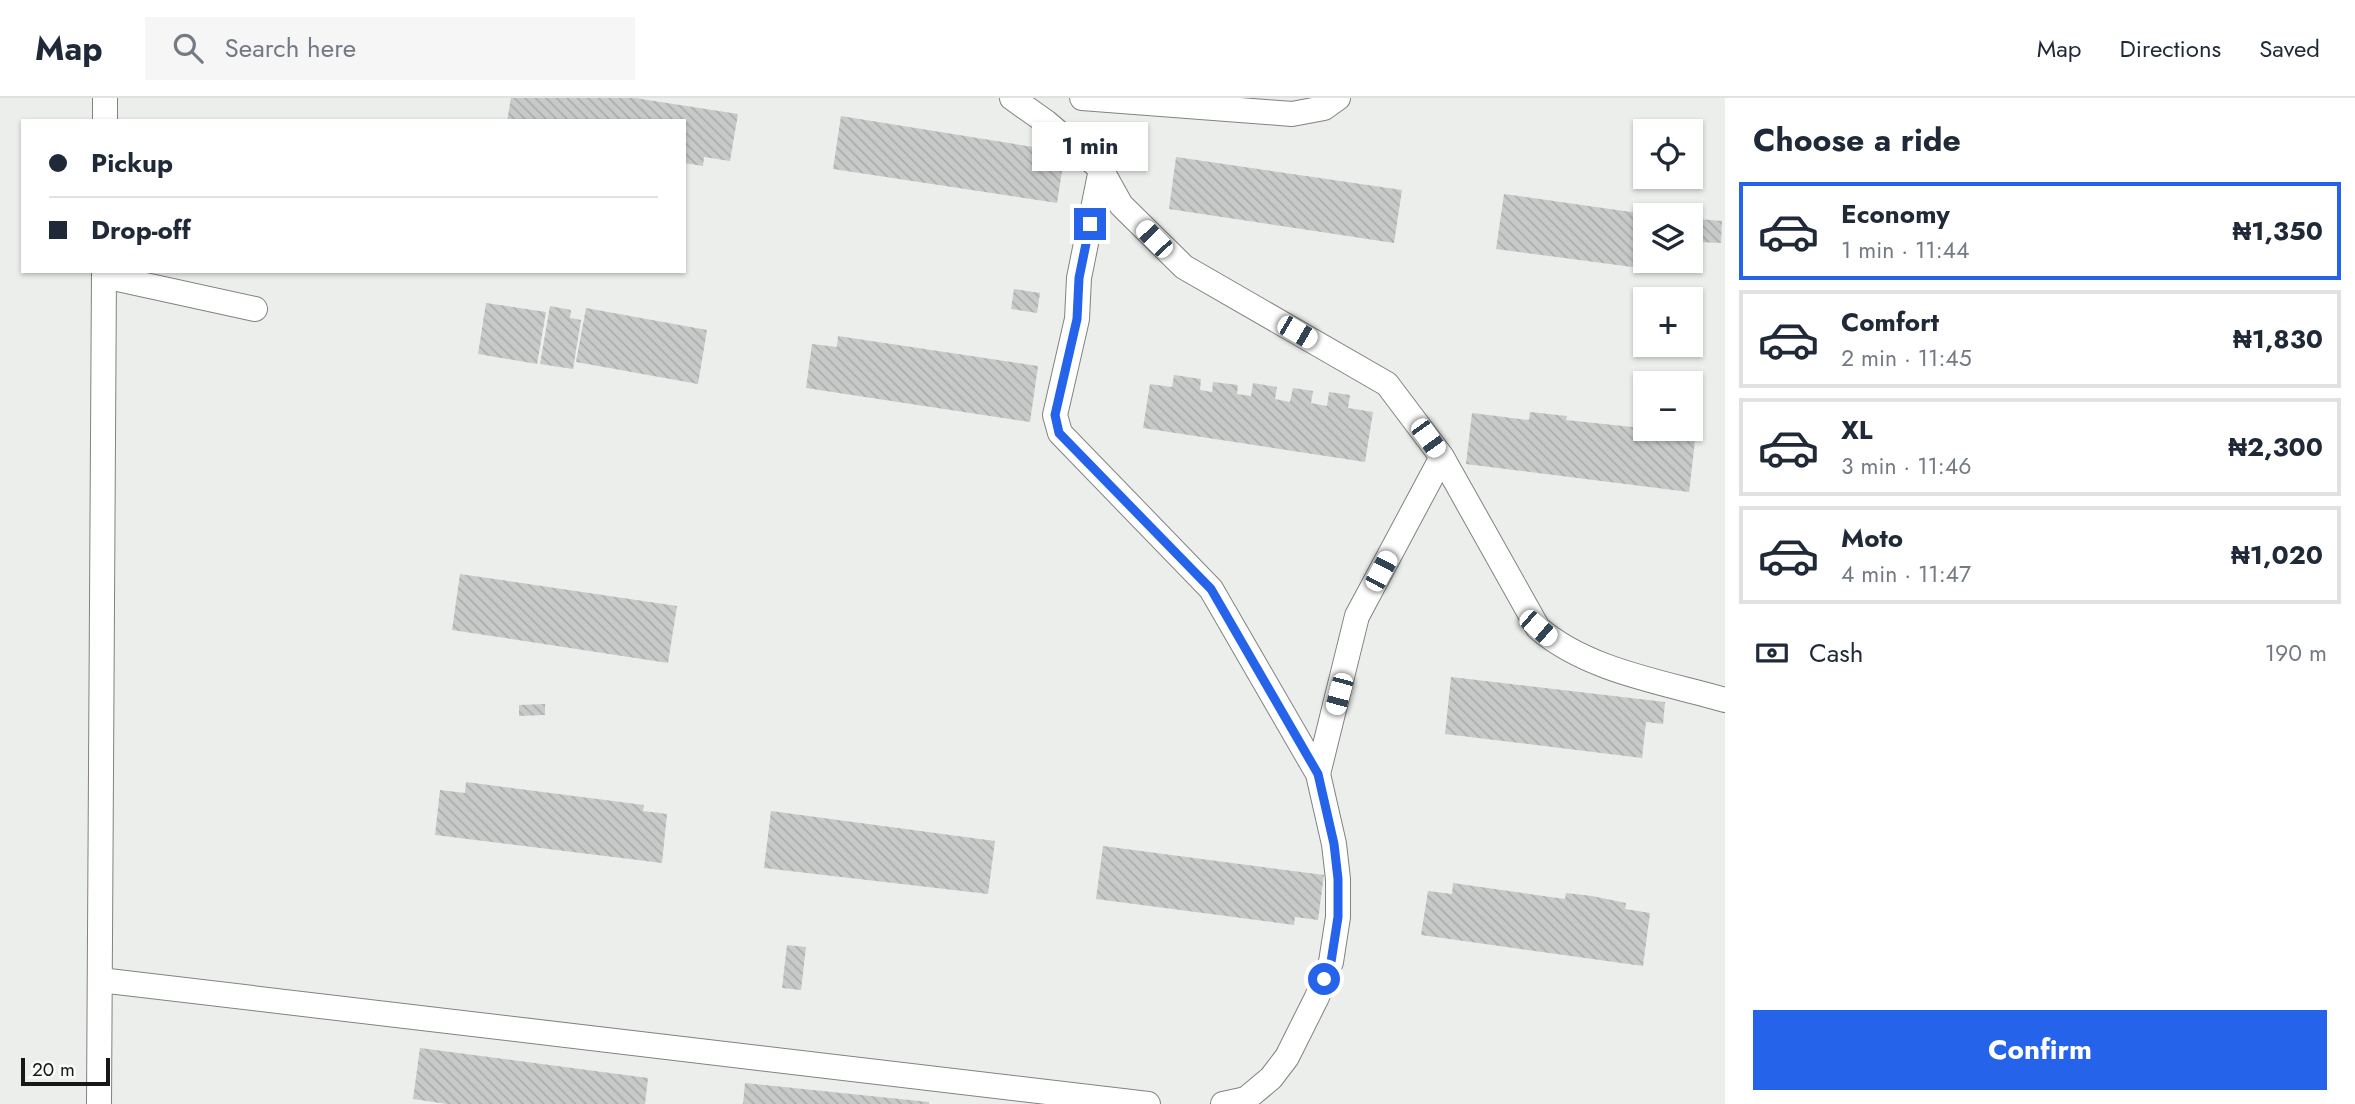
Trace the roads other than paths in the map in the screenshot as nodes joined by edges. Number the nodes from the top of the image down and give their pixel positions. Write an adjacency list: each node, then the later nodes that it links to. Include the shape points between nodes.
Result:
1 (105, 98): 5 (street)
2 (1012, 98): 6 (street)
3 (1082, 98): 4 (street, via 1292,114 1324,108)
4 (1338, 98)
5 (105, 119)
6 (1101, 169): 9 (street, via 1121,205 1184,267 1387,384); 11 (street, via 1079,278 1077,319 1055,415 1059,433 1211,589)
7 (104, 274): 8 (street); 12 (street)
8 (255, 309)
9 (1442, 457): 10 (street, via 1538,628 1558,645 1595,662); 11 (street, via 1357,616)
10 (1725, 700)
11 (1318, 774): 15 (street, via 1338,879 1331,962 1287,1056 1271,1078 1246,1099)
12 (100, 980): 13 (street); 14 (street)
13 (99, 1104)
14 (1148, 1104)
15 (1223, 1104)

